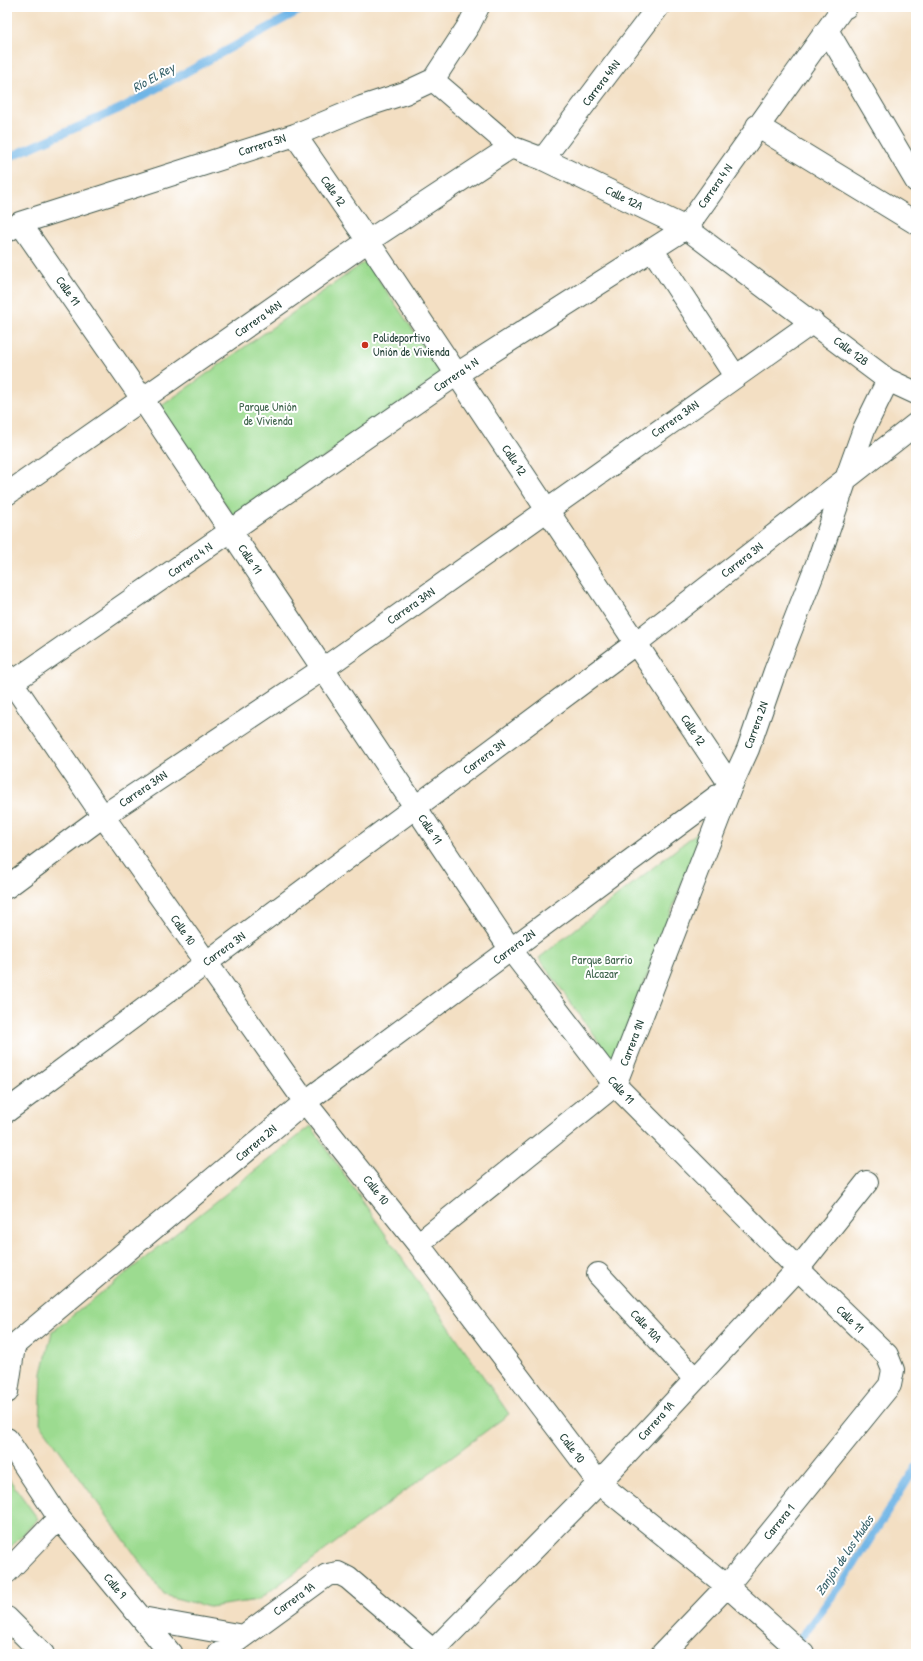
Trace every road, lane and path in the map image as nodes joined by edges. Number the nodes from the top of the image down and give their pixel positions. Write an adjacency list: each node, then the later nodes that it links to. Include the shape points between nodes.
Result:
1 (478, 7): 5 (street)
2 (658, 7): 9 (street, Carrera 4AN)
3 (842, 8): 4 (street, Carrera 4 N)
4 (827, 30): 6 (street, Carrera 4 N); 10 (street)
5 (433, 80): 7 (street, Carrera 5N); 8 (street, Calle 12A)
6 (757, 126): 11 (street); 13 (street, Carrera 4 N)
7 (295, 135): 12 (street, Carrera 5N); 14 (street, Calle 12)
8 (512, 146): 9 (street, Calle 12A); 14 (street, Carrera 4AN)
9 (544, 159): 13 (street, Calle 12A)
10 (916, 181)
11 (916, 223)
12 (14, 227): 21 (street, Calle 11)
13 (686, 228): 15 (street, Carrera 4 N); 16 (street, Calle 12A)
14 (368, 241): 17 (street, Calle 12); 21 (street, Carrera 4AN)
15 (652, 249): 17 (street, Carrera 4 N); 18 (street)
16 (813, 322): 18 (street, Carrera 3AN); 19 (street, Calle 12B)
17 (457, 374): 25 (street, Calle 12); 26 (street, Carrera 4 N)
18 (735, 376): 25 (street, Carrera 3AN)
19 (888, 380): 20 (street); 23 (street, via 864,429)
20 (916, 393)
21 (143, 400): 24 (street, Carrera 4AN); 26 (street, Calle 11)
22 (916, 424): 23 (street)
23 (846, 479): 27 (street, Carrera 3N); 30 (street, Carrera 2N, via 748,749)
24 (7, 494)
25 (547, 509): 27 (street, Calle 12); 28 (street, Carrera 3AN)
26 (231, 532): 28 (street, Calle 11); 29 (street, Carrera 4 N)
27 (636, 643): 30 (street, Calle 12); 31 (street, Carrera 3N)
28 (323, 669): 31 (street, Calle 11); 32 (street, Carrera 3AN)
29 (9, 681): 32 (street, Calle 10)
30 (731, 786): 34 (street, Carrera 2N); 36 (street, Carrera 1N)
31 (416, 808): 34 (street, Calle 11); 35 (street, Carrera 3N)
32 (103, 816): 33 (street, Carrera 3AN); 35 (street, Calle 10)
33 (7, 887)
34 (511, 950): 36 (street, Calle 11); 37 (street, Carrera 2N)
35 (206, 962): 37 (street, Calle 10); 38 (street, Carrera 3N)
36 (616, 1085): 40 (street); 41 (street, Calle 11)
37 (306, 1102): 40 (street, Calle 10); 43 (street, Carrera 2N)
38 (7, 1111)
39 (867, 1182): 41 (street, Carrera 1A)
40 (418, 1244): 48 (street, Calle 10)
41 (798, 1269): 44 (street, Carrera 1A); 45 (street, Calle 11, via 887,1355 893,1370)
42 (598, 1274): 44 (street, Calle 10A)
43 (10, 1348): 46 (street, Carrera 2N)
44 (695, 1378): 48 (street, Carrera 1A)
45 (890, 1385): 51 (street, Carrera 1)
46 (7, 1392)
47 (7, 1439): 49 (street, Calle 9)
48 (599, 1483): 51 (street, Calle 10); 55 (street, Carrera 1A)
49 (60, 1518): 50 (street); 53 (street, Calle 9)
50 (7, 1572)
51 (727, 1586): 59 (street, Carrera 1); 60 (street, Calle 10)
52 (7, 1618): 56 (street)
53 (142, 1618): 54 (street); 57 (street, Calle 9)
54 (243, 1636): 55 (street, Carrera 1A, via 327,1575 338,1574 348,1578); 58 (street, Carrera 1A)
55 (436, 1652)
56 (43, 1654)
57 (172, 1654)
58 (219, 1654)
59 (662, 1654)
60 (803, 1654)

